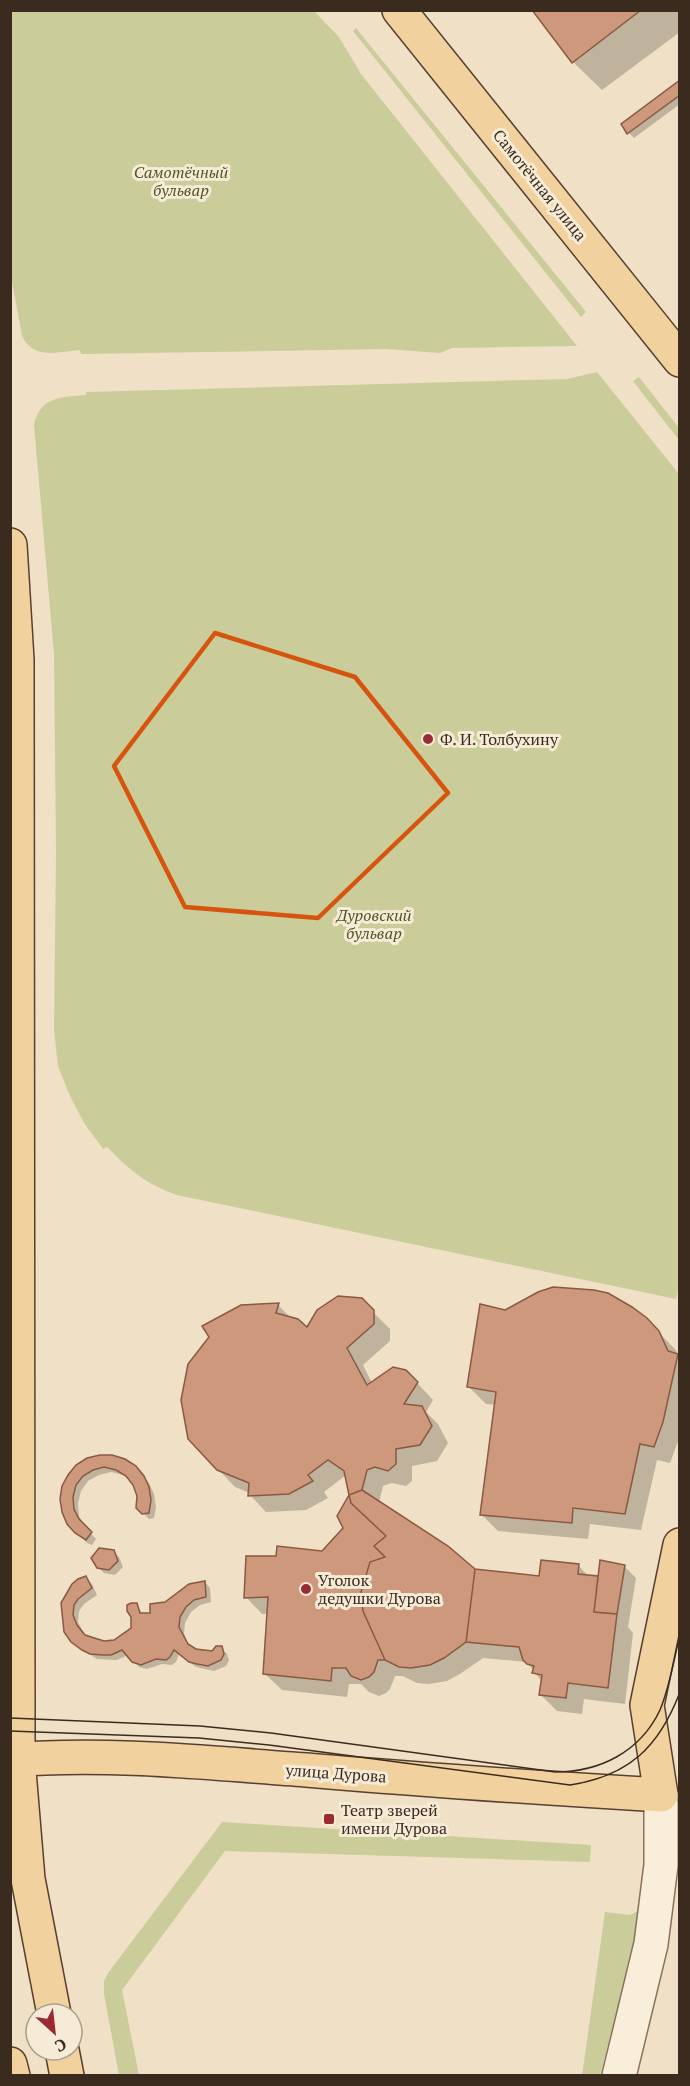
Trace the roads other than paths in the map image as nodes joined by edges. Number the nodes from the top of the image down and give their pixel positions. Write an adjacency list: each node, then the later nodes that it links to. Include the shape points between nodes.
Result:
1 (399, 10): 2 (main road, Самотёчная улица)
2 (680, 360)
3 (10, 545): 6 (main road, via 17,660)
4 (680, 1545): 7 (main road, via 647,1705)
5 (680, 1753): 7 (main road)
6 (14, 1760): 7 (main road, улица Дурова, via 76,1757 249,1766); 8 (main road, via 28,1879)
7 (661, 1795): 11 (street, via 661,1865 651,1944)
8 (52, 2002)
9 (10, 2064): 10 (main road)
10 (13, 2076)
11 (619, 2076)

